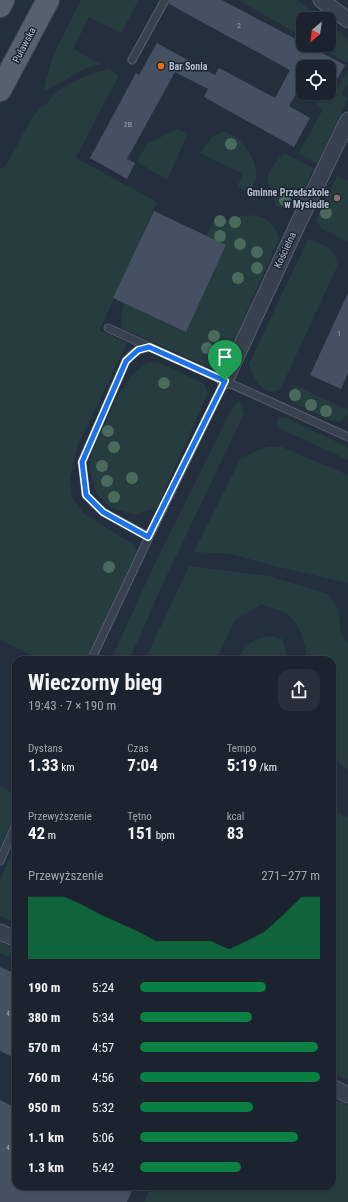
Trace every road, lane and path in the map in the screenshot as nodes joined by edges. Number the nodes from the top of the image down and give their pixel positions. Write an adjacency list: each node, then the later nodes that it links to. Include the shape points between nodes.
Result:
1 (3, 0): 5 (main road)
2 (48, 0): 8 (main road, Puławska)
3 (164, 0): 7 (lane)
4 (321, 0): 6 (street)
5 (0, 6)
6 (348, 20)
7 (132, 60)
8 (0, 90)
9 (348, 120): 12 (street, Kościelna)
10 (108, 328): 11 (lane)
11 (149, 347): 12 (lane); 14 (lane, via 138,350 126,361 82,462 86,495 103,512)
12 (225, 381): 13 (lane); 14 (lane)
13 (348, 436)
14 (148, 537): 15 (lane)
15 (93, 656)
16 (12, 833): 17 (lane)
17 (0, 861)
18 (0, 932): 19 (street)
19 (12, 937)
20 (336, 1089): 21 (street)
21 (348, 1095)

